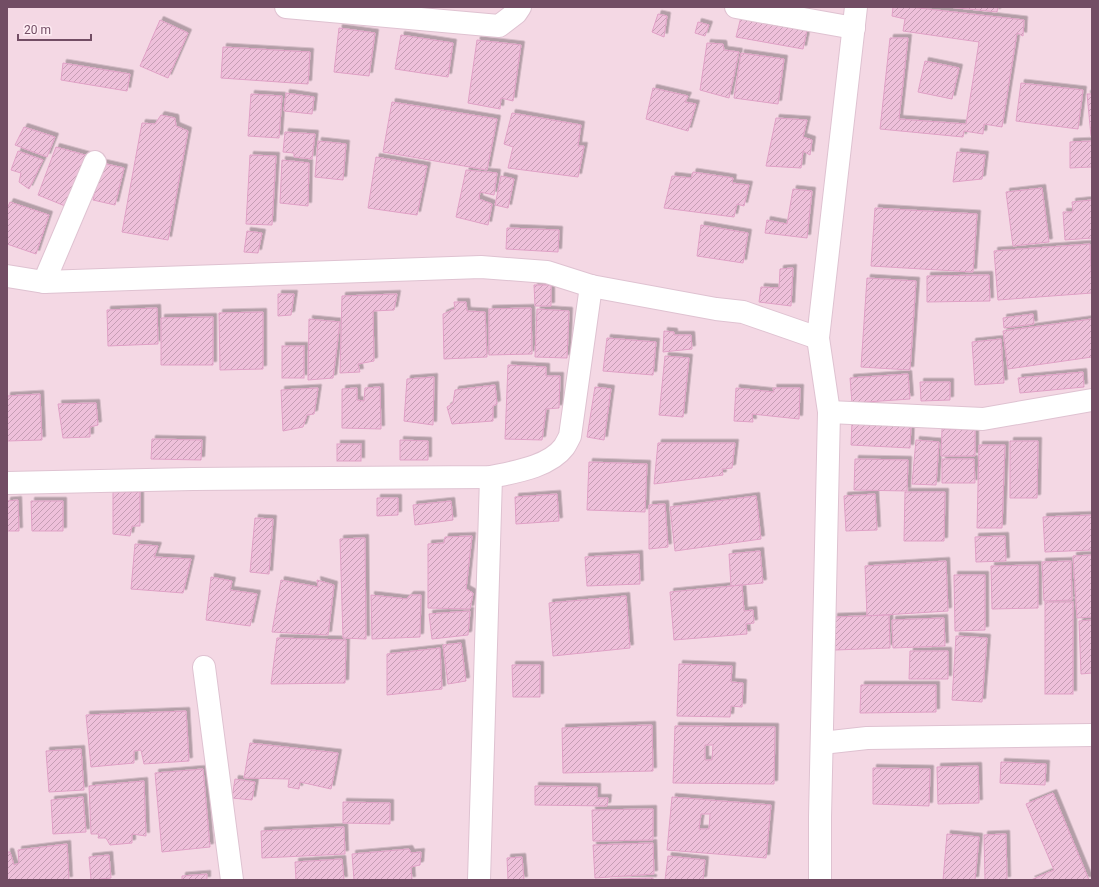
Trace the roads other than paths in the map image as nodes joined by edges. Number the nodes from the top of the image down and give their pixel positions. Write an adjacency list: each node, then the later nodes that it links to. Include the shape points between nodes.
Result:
1 (286, 7): 2 (street, via 499,26)
2 (520, 7)
3 (736, 7): 4 (street)
4 (855, 17): 9 (street)
5 (95, 162): 7 (street)
6 (7, 276): 7 (street)
7 (44, 282): 8 (street, via 481,267 547,272)
8 (591, 286): 9 (street, via 743,312); 12 (street, via 570,436 563,448 531,468)
9 (818, 338): 11 (street)
10 (1092, 400): 11 (street, via 983,419)
11 (829, 412): 16 (street)
12 (491, 476): 13 (street); 18 (street)
13 (7, 483)
14 (204, 667): 17 (street)
15 (1092, 735): 16 (street, via 867,738)
16 (822, 742): 19 (street)
17 (232, 880)
18 (479, 880)
19 (820, 880)

